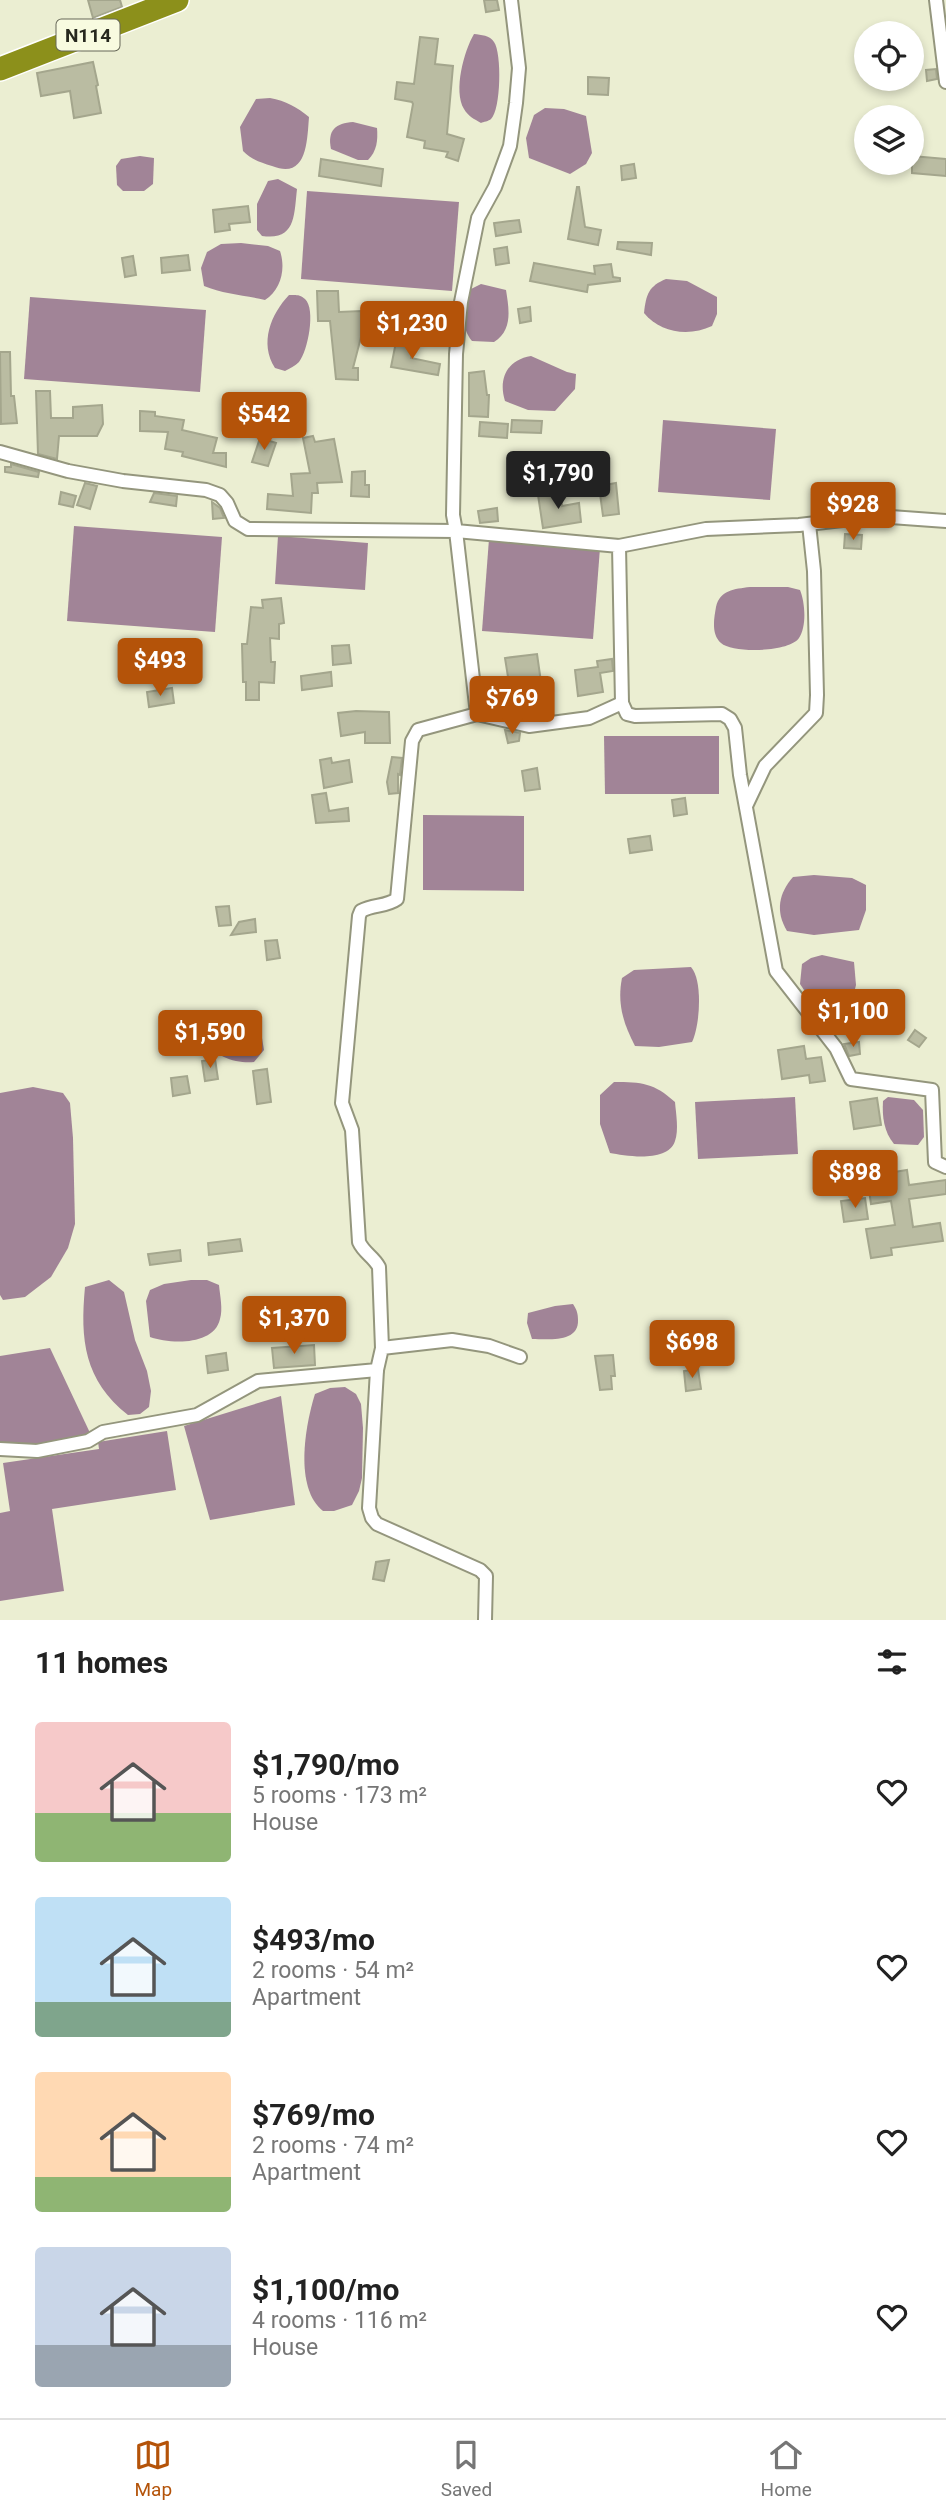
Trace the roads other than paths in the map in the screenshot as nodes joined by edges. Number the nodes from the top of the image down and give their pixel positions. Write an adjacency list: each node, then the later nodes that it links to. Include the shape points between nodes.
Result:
1 (177, 0): 4 (highway, N114)
2 (511, 0): 9 (street, via 519,68 510,146 478,218 458,328)
3 (936, 0): 5 (street)
4 (0, 69)
5 (946, 82)
6 (0, 452): 9 (street, via 68,471 206,490 220,495 234,521 248,529)
7 (946, 521): 8 (street, via 877,516)
8 (808, 524): 10 (street, via 706,529); 13 (street, via 814,572 816,713 765,766)
9 (456, 531): 10 (street); 12 (street)
10 (619, 545): 11 (street)
11 (622, 703): 12 (street, via 589,718 529,726); 13 (street, via 627,714 635,716 722,714 730,719)
12 (477, 714): 15 (street, via 418,730 412,741 397,899 389,905 368,907 359,916 342,1102 352,1130 359,1242 379,1267)
13 (746, 807): 14 (street, via 776,971 836,1048 851,1079 932,1090 935,1162)
14 (946, 1167)
15 (383, 1348): 16 (street, via 452,1340); 17 (street)
16 (520, 1357)
17 (377, 1370): 18 (street, via 258,1381 197,1415 103,1432 88,1441 37,1451); 19 (street, via 372,1518 480,1570 486,1576)
18 (0, 1449)
19 (485, 1620)

